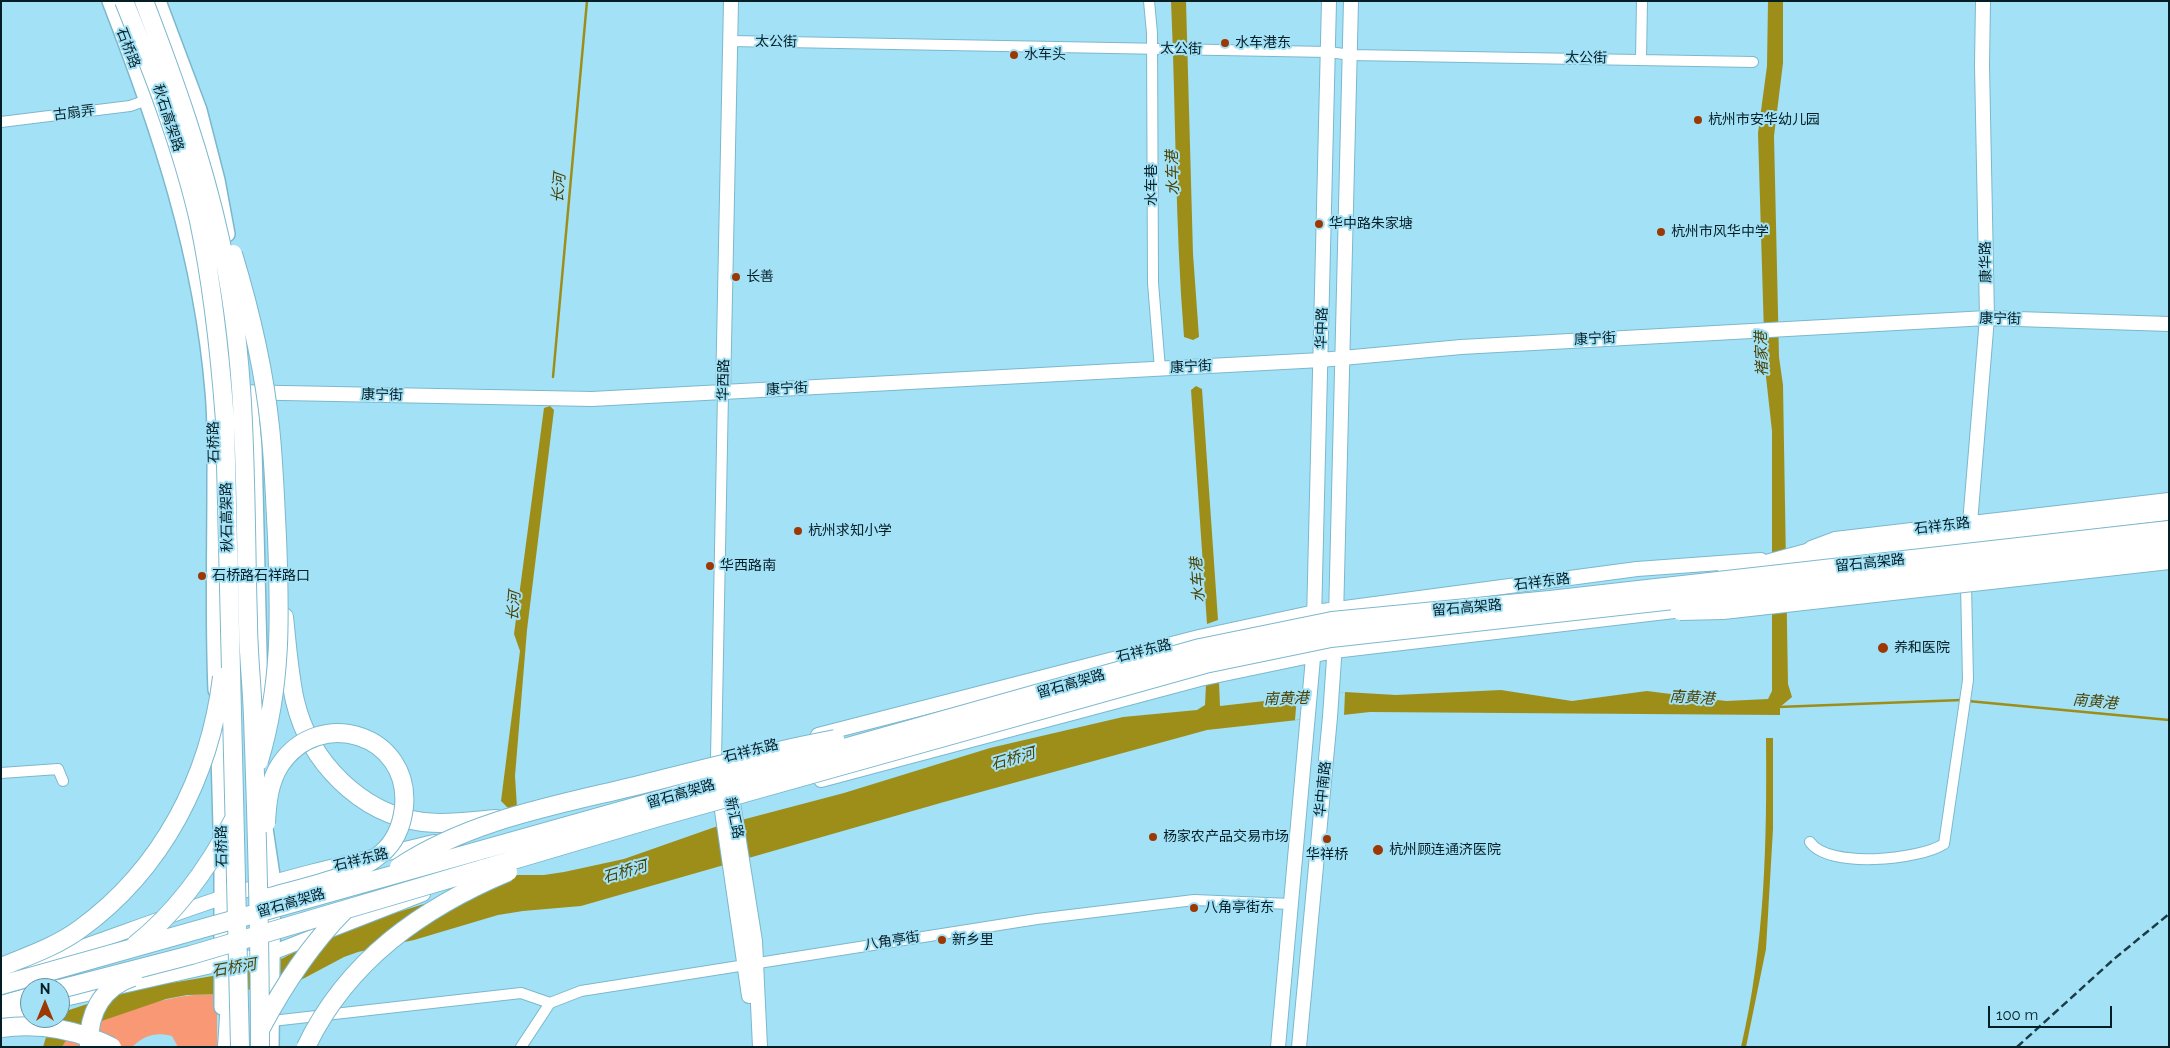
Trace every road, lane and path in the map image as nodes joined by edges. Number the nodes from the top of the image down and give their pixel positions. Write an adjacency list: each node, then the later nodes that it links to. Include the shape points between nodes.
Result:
1 (110, 1): 18 (main road, 石桥路)
2 (124, 1): 37 (highway, 秋石高架路, bridge, via 173,130 198,219 210,280 225,421)
3 (144, 1): 17 (highway, 秋石高架路, bridge)
4 (158, 1): 26 (main road, via 199,110 217,180 239,306)
5 (730, 1): 11 (main road, 华西路)
6 (1148, 1): 12 (street, 水车巷)
7 (1329, 1): 13 (main road, 华中路)
8 (1351, 1): 14 (main road, 华中路)
9 (1642, 1): 15 (street)
10 (1983, 1): 20 (main road, 康华路)
11 (730, 42): 12 (street, 太公街); 27 (main road, 华西路)
12 (1152, 49): 13 (street, 太公街); 24 (street, 水车巷, via 1153,283)
13 (1329, 52): 14 (street, 太公街); 23 (main road, 华中路)
14 (1351, 55): 15 (street, 太公街); 22 (main road, 华中路)
15 (1641, 59): 16 (street, 太公街)
16 (1753, 62)
17 (181, 99): 34 (highway, bridge, via 200,136 249,312 270,427); 65 (highway, 秋石高架路, bridge, via 221,240 235,322 244,449 248,624)
18 (147, 100): 19 (street, 古扇弄, via 130,106); 25 (main road, 石桥路, via 184,222 203,308)
19 (1, 122)
20 (1987, 318): 21 (main road, 康宁街); 22 (main road, 康宁街, via 1461,346); 30 (main road, 康华路)
21 (2169, 324)
22 (1344, 358): 23 (main road, 康宁街); 38 (main road, 华中路)
23 (1321, 360): 24 (main road, 康宁街); 39 (main road, 华中路)
24 (1160, 368): 27 (main road, 康宁街)
25 (213, 392): 26 (main road, 康宁街); 52 (main road, 石桥路)
26 (249, 392): 27 (main road, 康宁街, via 592,399); 51 (main road, via 254,447 263,822)
27 (724, 393): 44 (street, 华西路)
28 (2169, 500): 30 (main road, 石祥东路)
29 (2169, 511): 35 (highway, bridge, via 1807,552)
30 (1970, 523): 38 (main road, 石祥东路, via 1835,539 1769,559 1637,570)
31 (2169, 530): 35 (highway, 留石高架路, bridge)
32 (2169, 545): 40 (highway, 留石高架路, bridge)
33 (2169, 560): 36 (main road); 40 (highway, bridge, via 1723,610)
34 (278, 562): 48 (highway, bridge, via 295,701 306,732 325,765 349,788 374,804 422,822); 64 (highway, bridge, via 276,692 265,744 245,799 201,873 167,915 124,953)
35 (1696, 583): 43 (highway, 留石高架路, bridge, via 1332,621 1200,648)
36 (1966, 584): 41 (main road, bridge, via 1637,614); 50 (street, via 1968,680 1944,844 1934,851 1887,860 1827,854)
37 (228, 592): 55 (highway, 秋石高架路, bridge); 58 (highway, bridge, via 223,667 214,729 197,779 166,838 140,873 79,930)
38 (1336, 609): 39 (main road, 石祥东路); 41 (main road, 华中路)
39 (1314, 612): 42 (main road, 华中路); 44 (main road, 石祥东路, via 1199,637)
40 (1554, 615): 49 (highway, 留石高架路, bridge, via 1331,638 1205,664)
41 (1334, 651): 42 (main road); 89 (main road, 华中南路)
42 (1314, 656): 47 (main road, via 1200,679); 53 (main road, 华中南路)
43 (951, 717): 48 (highway, bridge, via 791,748); 60 (highway, 留石高架路, bridge)
44 (716, 760): 47 (main road, 新汇路); 51 (main road, 石祥东路, via 519,822)
45 (1, 773): 46 (street, via 58,769)
46 (63, 780)
47 (728, 812): 56 (main road, via 419,896); 57 (main road, 新汇路)
48 (516, 816): 81 (highway, bridge, via 475,828 437,846 410,860 365,892 306,954 282,990)
49 (662, 816): 54 (highway, 留石高架路, bridge); 84 (highway, bridge, via 524,866 432,909 390,940 354,973 325,1011)
50 (1810, 842)
51 (274, 882): 52 (main road, 石祥东路); 56 (main road)
52 (222, 898): 59 (main road, 石桥路); 61 (main road, 石祥东路)
53 (1291, 904): 57 (street, 八角亭街, via 1194,900 1037,919); 88 (main road, 华中南路)
54 (299, 924): 63 (highway, 留石高架路, bridge); 76 (highway, bridge, via 268,939 124,980 96,1005 88,1031)
55 (236, 928): 79 (highway, bridge); 80 (highway, 秋石高架路, bridge)
56 (274, 954): 59 (main road); 65 (main road)
57 (750, 963): 68 (street, 八角亭街, via 580,991); 86 (main road, 新汇路); 87 (main road, 新汇路)
58 (1, 967)
59 (222, 968): 66 (main road); 78 (main road, 石桥路)
60 (59, 969): 62 (highway, 留石高架路, bridge); 65 (highway, bridge, via 124,942 256,901 266,898 275,896 341,875 373,859 399,830 404,793 394,761 369,740 341,733 326,733 312,738 292,750 274,776 266,804 264,855 266,883 266,892 266,901 267,910)
61 (1, 975)
62 (1, 985)
63 (70, 987)
64 (70, 991)
65 (266, 991): 74 (main road); 82 (highway, 秋石高架路, bridge)
66 (70, 996)
67 (20, 1000): 69 (highway)
68 (550, 1003): 74 (street, via 521,993); 85 (street)
69 (1, 1005)
70 (20, 1011): 72 (main road)
71 (20, 1013): 73 (highway)
72 (1, 1014)
73 (1, 1020)
74 (272, 1021): 83 (main road)
75 (1, 1028): 77 (highway, bridge, via 51,1028 86,1035)
76 (89, 1047)
77 (112, 1047)
78 (223, 1047)
79 (227, 1047)
80 (240, 1047)
81 (252, 1047)
82 (260, 1047)
83 (271, 1047)
84 (306, 1047)
85 (521, 1047)
86 (752, 1047)
87 (760, 1047)
88 (1278, 1047)
89 (1299, 1047)

